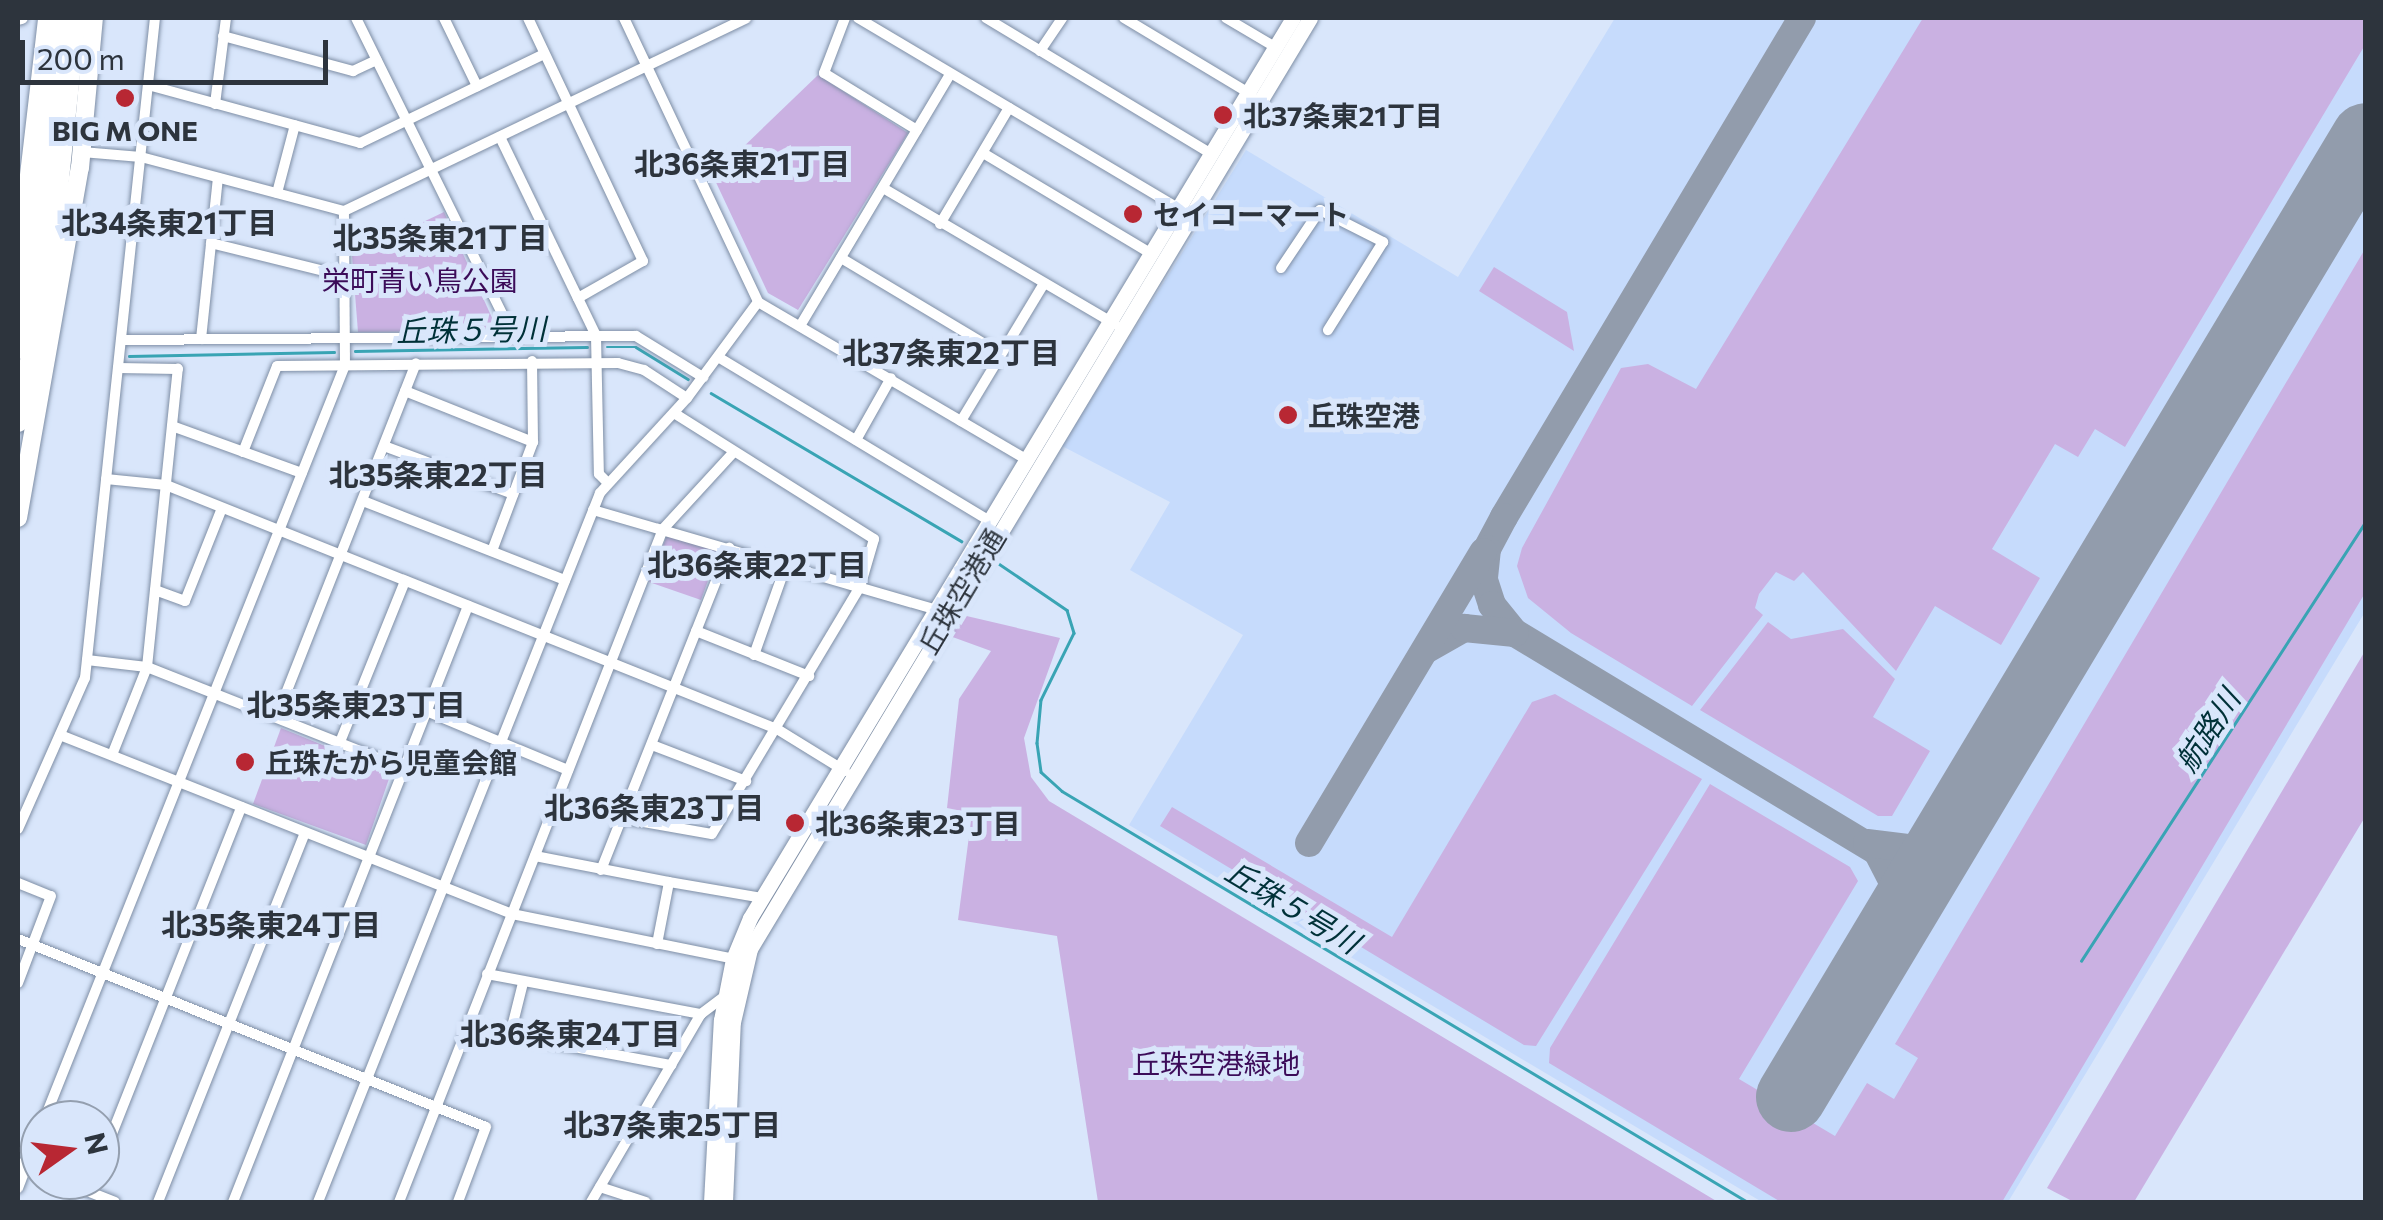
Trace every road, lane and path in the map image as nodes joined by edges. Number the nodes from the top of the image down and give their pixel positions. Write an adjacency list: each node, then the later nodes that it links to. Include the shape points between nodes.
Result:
1 (47, 18): 49 (highway)
2 (61, 18): 68 (highway, via 51,141)
3 (76, 18): 82 (highway, via 51,255)
4 (94, 18): 39 (highway)
5 (155, 18): 29 (street)
6 (226, 18): 22 (street)
7 (356, 18): 26 (street)
8 (444, 18): 30 (street)
9 (528, 18): 25 (street)
10 (624, 18): 27 (street)
11 (710, 18): 21 (street)
12 (746, 18): 21 (street)
13 (845, 18): 37 (street, via 824,73)
14 (858, 18): 28 (street)
15 (986, 18): 24 (street)
16 (1062, 18): 24 (street)
17 (1124, 18): 31 (street)
18 (1226, 18): 23 (street)
19 (1293, 18): 23 (main road, 丘珠空港通)
20 (1310, 18): 31 (main road, 丘珠空港通)
21 (716, 32): 27 (street)
22 (223, 36): 26 (street, via 352,71); 32 (street)
23 (1275, 47): 31 (main road, 丘珠空港通)
24 (1040, 51): 41 (street)
25 (544, 54): 30 (street); 33 (street)
26 (377, 60): 35 (street)
27 (646, 67): 33 (street); 59 (street)
28 (950, 74): 34 (street); 37 (street)
29 (148, 86): 32 (street); 42 (street)
30 (477, 86): 35 (street)
31 (1254, 96): 41 (main road, 丘珠空港通); 47 (main road, 丘珠空港通)
32 (215, 104): 36 (street)
33 (568, 105): 38 (street); 58 (street, via 643,261)
34 (1009, 108): 40 (street); 47 (street)
35 (407, 121): 36 (street, via 360,143); 43 (street)
36 (295, 125): 46 (street)
37 (917, 130): 45 (street)
38 (500, 137): 43 (street); 58 (street)
39 (82, 152): 42 (street); 98 (highway)
40 (983, 153): 50 (street); 52 (street)
41 (1210, 153): 47 (main road, 丘珠空港通)
42 (141, 157): 44 (street); 67 (street)
43 (431, 170): 48 (street); 63 (street)
44 (218, 178): 46 (street); 51 (street)
45 (883, 188): 50 (street); 53 (street)
46 (277, 194): 48 (street)
47 (1183, 210): 52 (main road, 丘珠空港通); 60 (main road, 丘珠空港通)
48 (344, 212): 56 (street)
49 (22, 217): 55 (highway)
50 (940, 224): 57 (street)
51 (211, 243): 56 (street); 66 (street)
52 (1150, 253): 60 (main road, 丘珠空港通)
53 (841, 258): 61 (street); 69 (street)
54 (1282, 268): 62 (street, via 1320,210 1383,242)
55 (18, 270)
56 (344, 276): 65 (street)
57 (1043, 285): 60 (street); 69 (street)
58 (578, 298): 64 (street)
59 (758, 302): 61 (street); 70 (street)
60 (1115, 324): 89 (main road, 丘珠空港通)
61 (800, 326): 77 (street)
62 (1328, 330)
63 (513, 335): 64 (street); 65 (street)
64 (596, 336): 73 (street); 76 (street, via 636,336)
65 (345, 337): 66 (street); 74 (street)
66 (200, 339): 67 (street)
67 (121, 340): 75 (street)
68 (18, 349)
69 (1000, 353): 81 (street)
70 (718, 357): 76 (street); 84 (street)
71 (532, 361): 72 (street); 73 (street); 85 (street)
72 (416, 363): 74 (street); 78 (street)
73 (596, 363): 79 (street, via 644,370); 92 (street, via 600,474)
74 (345, 365): 87 (street, via 277,366); 90 (street)
75 (118, 368): 83 (street, via 178,368); 91 (street)
76 (703, 377): 79 (street)
77 (891, 378): 81 (street); 84 (street)
78 (405, 391): 85 (street); 86 (street)
79 (687, 398): 80 (street)
80 (674, 414): 88 (street); 92 (street)
81 (961, 421): 89 (street)
82 (18, 422)
83 (172, 426): 87 (street); 93 (street)
84 (856, 440): 99 (street)
85 (532, 442): 94 (street)
86 (384, 446): 94 (street); 95 (street)
87 (243, 452): 90 (street)
88 (733, 453): 100 (street); 108 (street, via 874,539)
89 (1031, 462): 99 (main road, 丘珠空港通); 131 (main road, 丘珠空港通)
90 (302, 472): 101 (street)
91 (106, 480): 93 (street); 115 (street)
92 (608, 483): 97 (street)
93 (166, 485): 96 (street); 109 (street)
94 (513, 494): 103 (street)
95 (362, 500): 103 (street); 104 (street)
96 (222, 508): 101 (street); 109 (street, via 186,601)
97 (592, 510): 100 (street); 106 (street)
98 (18, 518)
99 (987, 519): 111 (main road, 丘珠空港通)
100 (663, 530): 102 (street); 116 (street)
101 (279, 531): 104 (street); 120 (street)
102 (729, 548): 105 (street); 112 (street)
103 (492, 550): 106 (street)
104 (341, 556): 107 (street); 122 (street)
105 (786, 565): 108 (street); 114 (street)
106 (565, 580): 113 (street)
107 (405, 581): 110 (street); 125 (street)
108 (860, 587): 111 (street); 118 (street)
109 (155, 590): 117 (street)
110 (468, 606): 113 (street); 121 (street)
111 (934, 610): 131 (main road, 丘珠空港通)
112 (696, 631): 114 (street); 119 (street)
113 (543, 636): 116 (street); 126 (street)
114 (754, 654): 118 (street)
115 (87, 660): 117 (street); 124 (street)
116 (610, 662): 119 (street); 130 (street)
117 (147, 667): 120 (street); 128 (street)
118 (810, 676): 123 (street)
119 (674, 687): 123 (street); 127 (street)
120 (215, 692): 122 (street); 133 (street)
121 (426, 711): 126 (street); 129 (street)
122 (276, 716): 125 (street)
123 (777, 729): 131 (street); 132 (street)
124 (60, 734): 128 (street); 136 (street)
125 (340, 742): 129 (street)
126 (500, 742): 130 (street); 143 (street)
127 (652, 745): 132 (street); 135 (street)
128 (112, 756): 133 (street)
129 (403, 768): 139 (street)
130 (568, 770): 138 (street)
131 (844, 771): 144 (main road, 丘珠空港通)
132 (746, 781): 135 (street, via 712,834)
133 (178, 783): 134 (street); 150 (street)
134 (241, 807): 137 (street); 155 (street)
135 (622, 818): 140 (street)
136 (18, 829)
137 (305, 833): 139 (street); 157 (street)
138 (535, 856): 140 (street); 145 (street)
139 (368, 857): 143 (street); 160 (street)
140 (600, 870): 141 (street)
141 (669, 882): 144 (street); 147 (street)
142 (18, 883): 148 (street, via 51,896)
143 (442, 887): 145 (street); 162 (street)
144 (769, 898): 149 (main road, 丘珠空港通)
145 (512, 914): 147 (street); 151 (street)
146 (18, 939): 148 (street)
147 (658, 944): 149 (street)
148 (32, 945): 150 (street); 152 (street)
149 (740, 959): 154 (main road, 丘珠空港通)
150 (103, 973): 155 (street); 163 (street)
151 (487, 974): 153 (street); 158 (street)
152 (18, 983)
153 (523, 983): 156 (street); 159 (street)
154 (732, 993): 156 (street); 174 (main road, 丘珠空港通); 175 (main road, 丘珠空港通)
155 (166, 998): 157 (street); 165 (street)
156 (701, 1014): 161 (street)
157 (229, 1024): 160 (street); 167 (street)
158 (466, 1027): 159 (street); 164 (street)
159 (510, 1035): 161 (street)
160 (293, 1049): 162 (street); 168 (street)
161 (672, 1065): 166 (street)
162 (367, 1078): 164 (street); 169 (street)
163 (52, 1100)
164 (439, 1108): 170 (street); 171 (street, via 486,1127)
165 (120, 1114)
166 (600, 1187): 172 (street); 173 (street)
167 (158, 1202)
168 (233, 1202)
169 (318, 1202)
170 (399, 1202)
171 (458, 1202)
172 (590, 1202)
173 (646, 1202)
174 (712, 1202)
175 (725, 1202)

